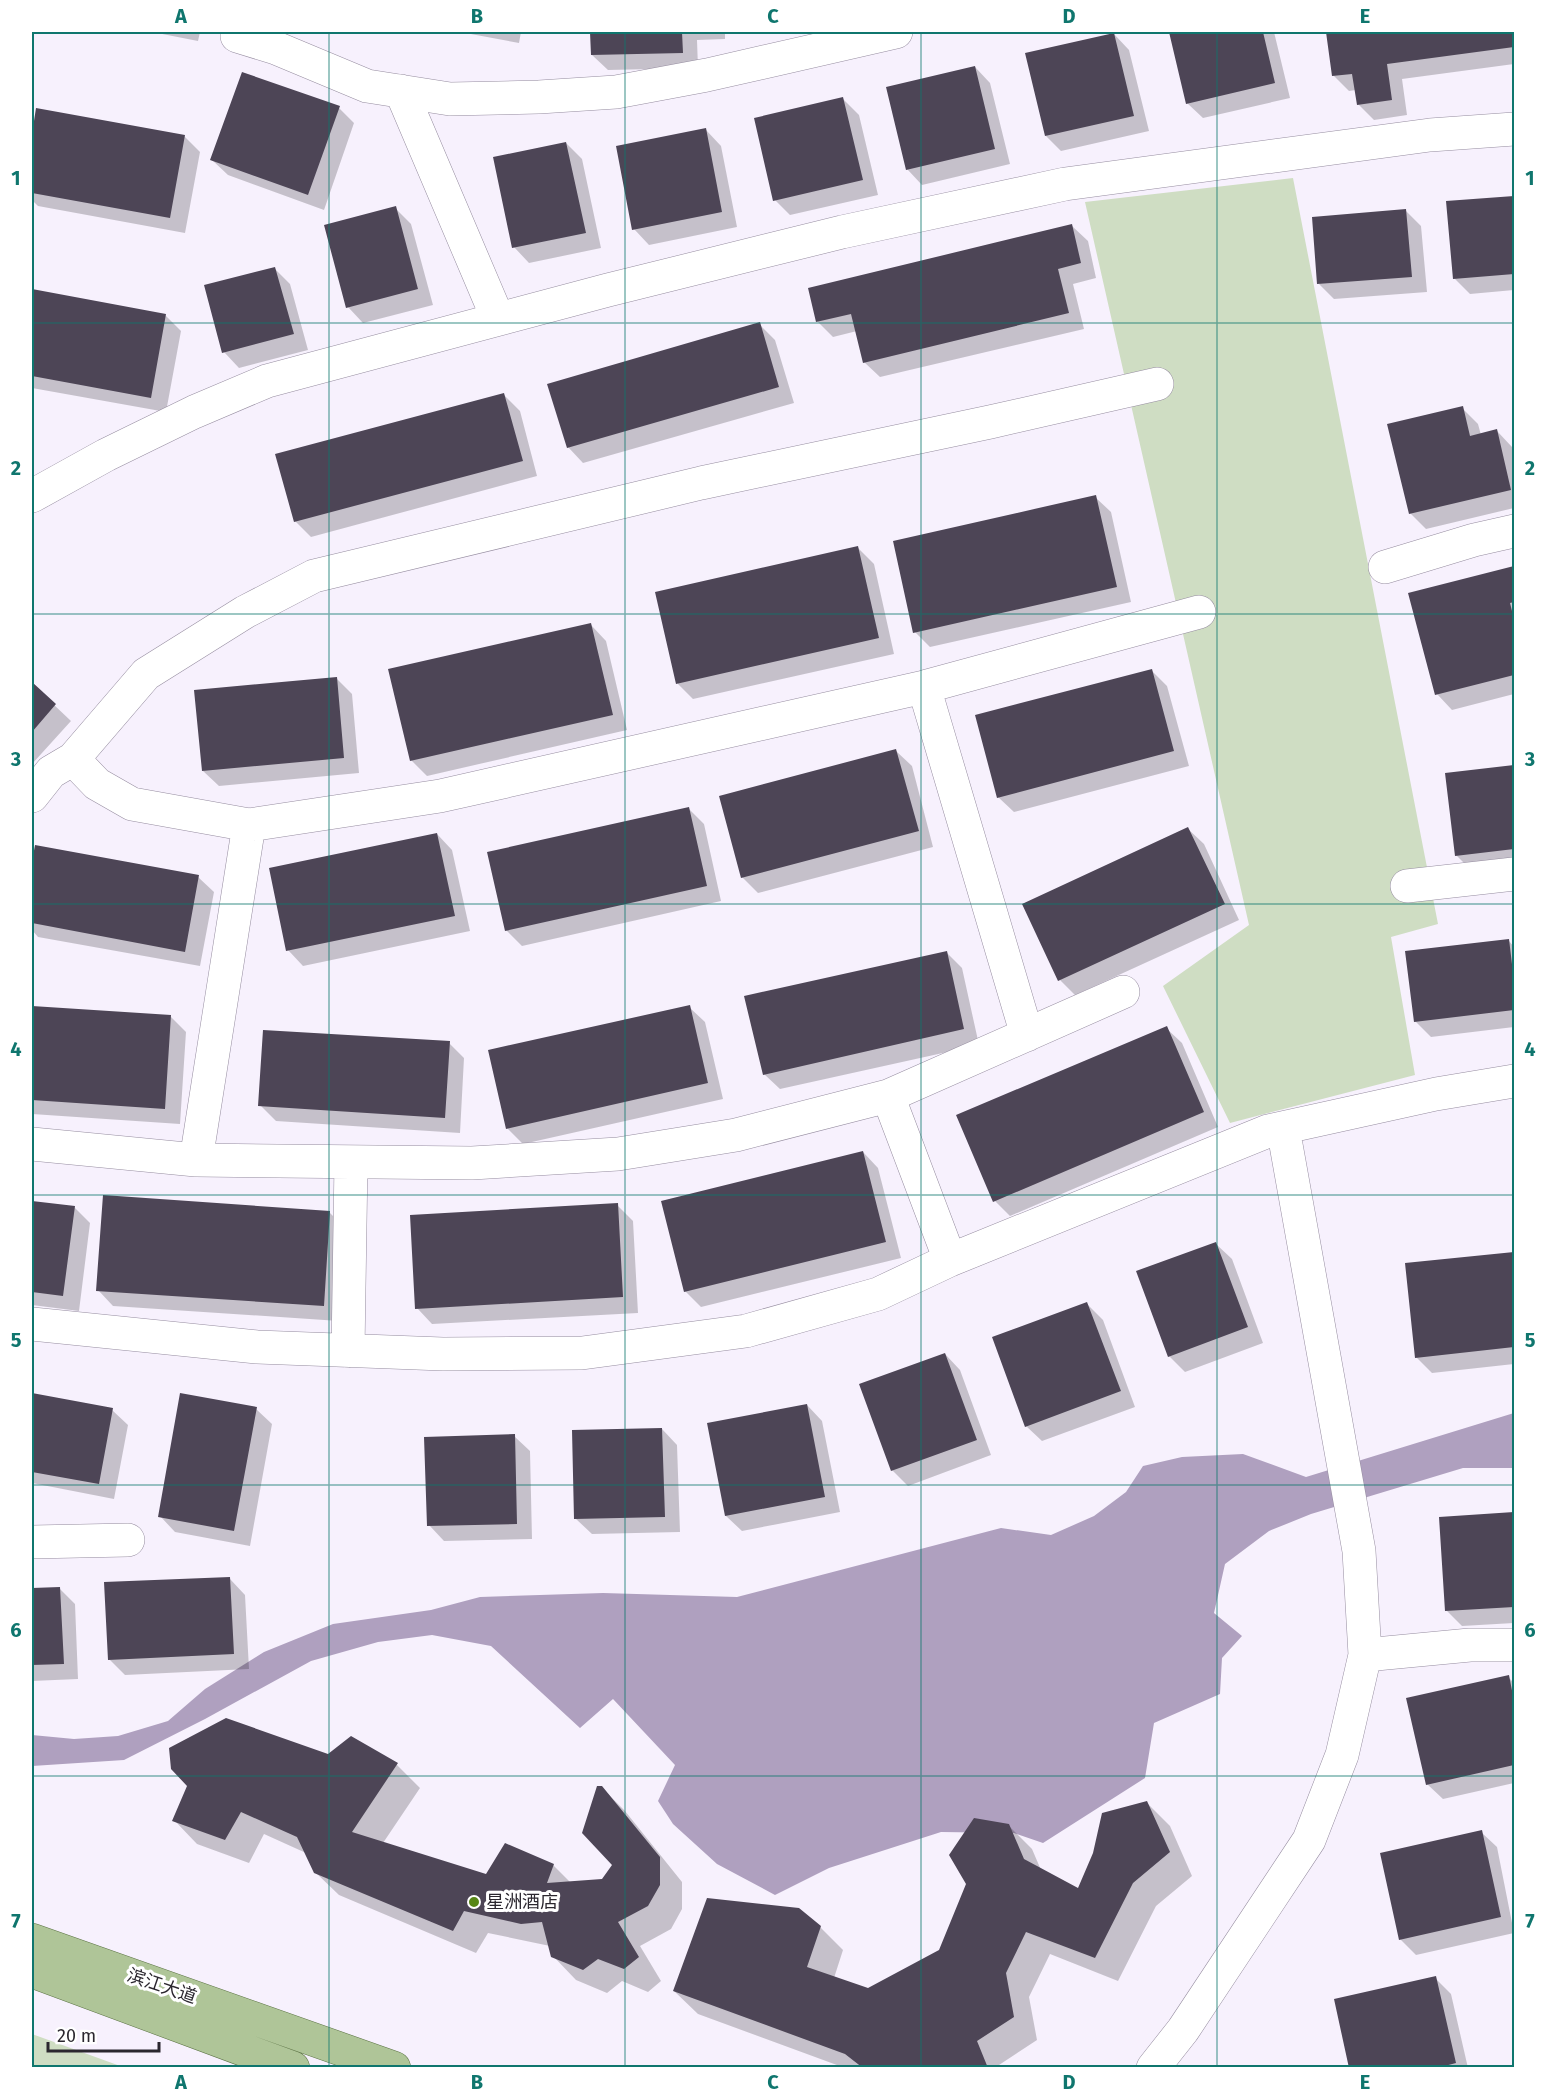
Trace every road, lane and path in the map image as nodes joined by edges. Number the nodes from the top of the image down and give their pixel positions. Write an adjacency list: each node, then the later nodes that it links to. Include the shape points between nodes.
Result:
1 (896, 32): 3 (street, via 616,92 450,99)
2 (237, 36): 3 (street, via 368,86)
3 (401, 91): 5 (street)
4 (1515, 129): 5 (street, via 1407,138 1065,184 842,232)
5 (498, 319): 7 (street, via 267,381)
6 (1157, 384): 12 (street, via 701,483 314,576 245,612 146,674)
7 (36, 486)
8 (1515, 531): 9 (street)
9 (1385, 567)
10 (1199, 612): 11 (street)
11 (924, 687): 14 (street, via 440,796); 18 (street)
12 (73, 759): 13 (street, via 51,772); 14 (street, via 97,784 132,804)
13 (32, 796)
14 (249, 825): 23 (street)
15 (1515, 874): 16 (street)
16 (1407, 886)
17 (1123, 992): 18 (street)
18 (1027, 1035): 20 (street)
19 (1515, 1081): 21 (street)
20 (888, 1096): 24 (street, via 736,1135 618,1154 472,1163); 25 (street)
21 (1283, 1128): 25 (street); 31 (street, via 1359,1551)
22 (32, 1144): 23 (street)
23 (196, 1160): 24 (street)
24 (351, 1162): 27 (street)
25 (950, 1260): 27 (street, via 878,1294 746,1331 582,1353)
26 (32, 1324): 27 (street, via 256,1347)
27 (348, 1351)
28 (128, 1540): 29 (street)
29 (32, 1542)
30 (1515, 1645): 31 (street)
31 (1365, 1655): 36 (street, via 1342,1755 1309,1840)
32 (32, 1940): 35 (main road, 滨江大道)
33 (32, 1971): 34 (main road, 滨江大道)
34 (293, 2067)
35 (394, 2067)
36 (1153, 2067)

